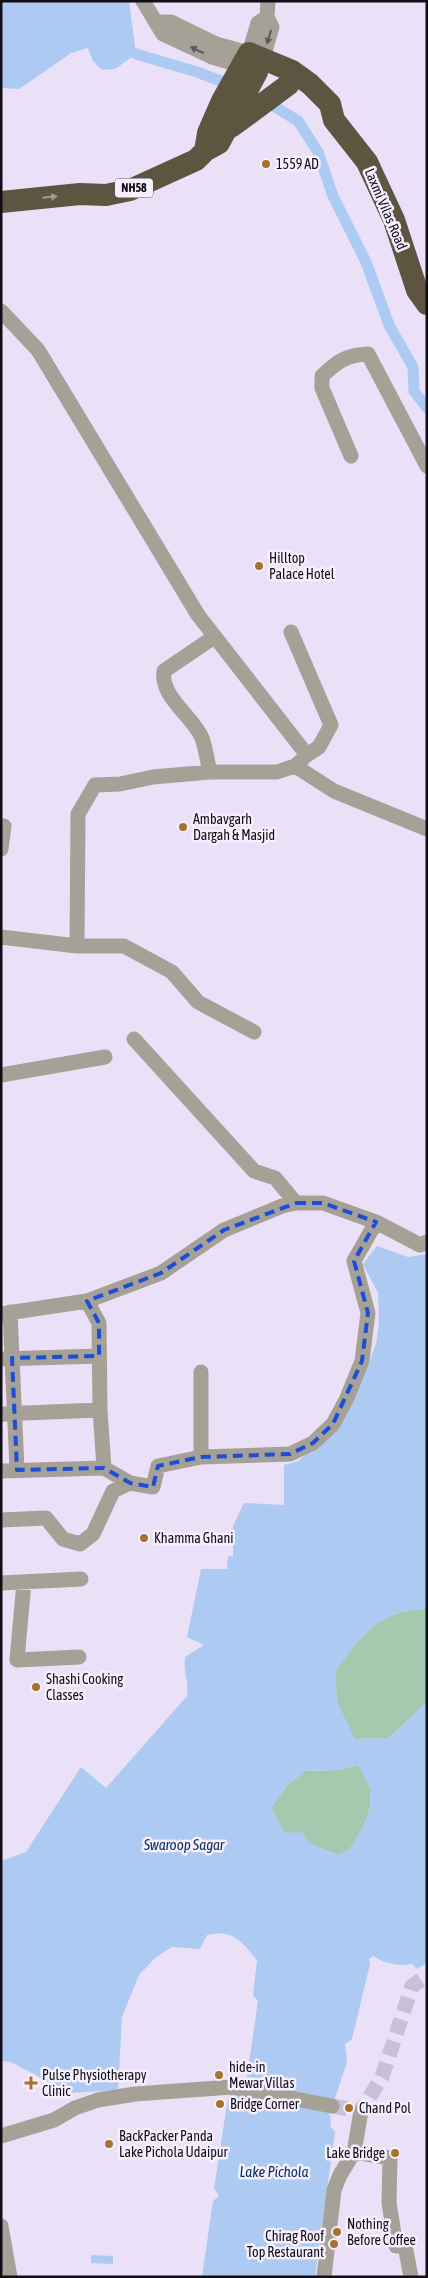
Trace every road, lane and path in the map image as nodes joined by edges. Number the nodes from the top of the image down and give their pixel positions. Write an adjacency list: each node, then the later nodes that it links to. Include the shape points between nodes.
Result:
1 (143, 1): 3 (street, via 163,34 212,57)
2 (268, 1): 3 (street, via 267,17 258,23)
3 (251, 67): 4 (highway, Laxmi Vilas Road); 5 (highway, NH58); 6 (highway, Laxmi Vilas Road, via 292,71 330,104)
4 (283, 88): 5 (highway); 6 (highway, Laxmi Vilas Road, via 297,91 318,112)
5 (237, 106): 7 (highway, NH58, via 219,143); 7 (highway, NH58, via 208,133)
6 (334, 120): 11 (highway, Laxmi Vilas Road, via 367,162 394,220 417,290)
7 (205, 151): 8 (highway, NH58, one-way to 7, via 80,194 106,195 130,190 183,167)
8 (26, 200): 9 (highway, NH58); 10 (street)
9 (1, 202)
10 (1, 211)
11 (427, 304)
12 (1, 311): 16 (street, via 38,350)
13 (351, 456): 14 (street, via 322,388 322,376 350,355 368,354)
14 (427, 466)
15 (291, 632): 17 (street, via 331,725 318,748)
16 (214, 638): 17 (street); 19 (street, via 164,671 163,679 201,736)
17 (307, 756): 18 (street)
18 (295, 766): 19 (street, via 277,772); 21 (street, via 334,791)
19 (210, 772): 24 (street, via 153,777 120,784 95,784 78,814)
20 (4, 826): 22 (street)
21 (427, 829)
22 (1, 849)
23 (1, 937): 24 (street)
24 (77, 946): 25 (street, via 124,946 172,972 198,1002)
25 (254, 1032)
26 (134, 1039): 29 (street, via 254,1171 275,1178)
27 (105, 1057): 28 (street)
28 (1, 1075)
29 (296, 1203): 30 (street, via 323,1203); 32 (street, via 224,1230 161,1273)
30 (376, 1222): 31 (street, via 420,1244); 39 (street, via 354,1261 368,1313 362,1361 332,1424 314,1443 290,1454)
31 (427, 1242)
32 (87, 1301): 33 (street); 34 (street, via 99,1324)
33 (6, 1313): 35 (street)
34 (99, 1356): 35 (street); 37 (street)
35 (7, 1359): 38 (street)
36 (201, 1372): 39 (street)
37 (100, 1410): 38 (street); 40 (street)
38 (8, 1414): 41 (street)
39 (201, 1457): 43 (street, via 158,1466 153,1487)
40 (104, 1468): 41 (street); 43 (street)
41 (17, 1470): 42 (street)
42 (1, 1471)
43 (130, 1483): 44 (street, via 113,1491 93,1534 80,1544 63,1539 46,1518)
44 (1, 1520)
45 (81, 1579): 46 (street)
46 (24, 1582): 47 (street); 48 (street, via 16,1660)
47 (1, 1583)
48 (80, 1657)
49 (332, 2106): 51 (street, via 226,2087 98,2100 54,2120)
50 (361, 2111): 52 (street)
51 (1, 2136)
52 (354, 2152): 55 (street, via 334,2190); 56 (street, via 390,2158 389,2203 396,2246 405,2246)
53 (1, 2226): 54 (street)
54 (10, 2277)
55 (324, 2277)
56 (411, 2277)

